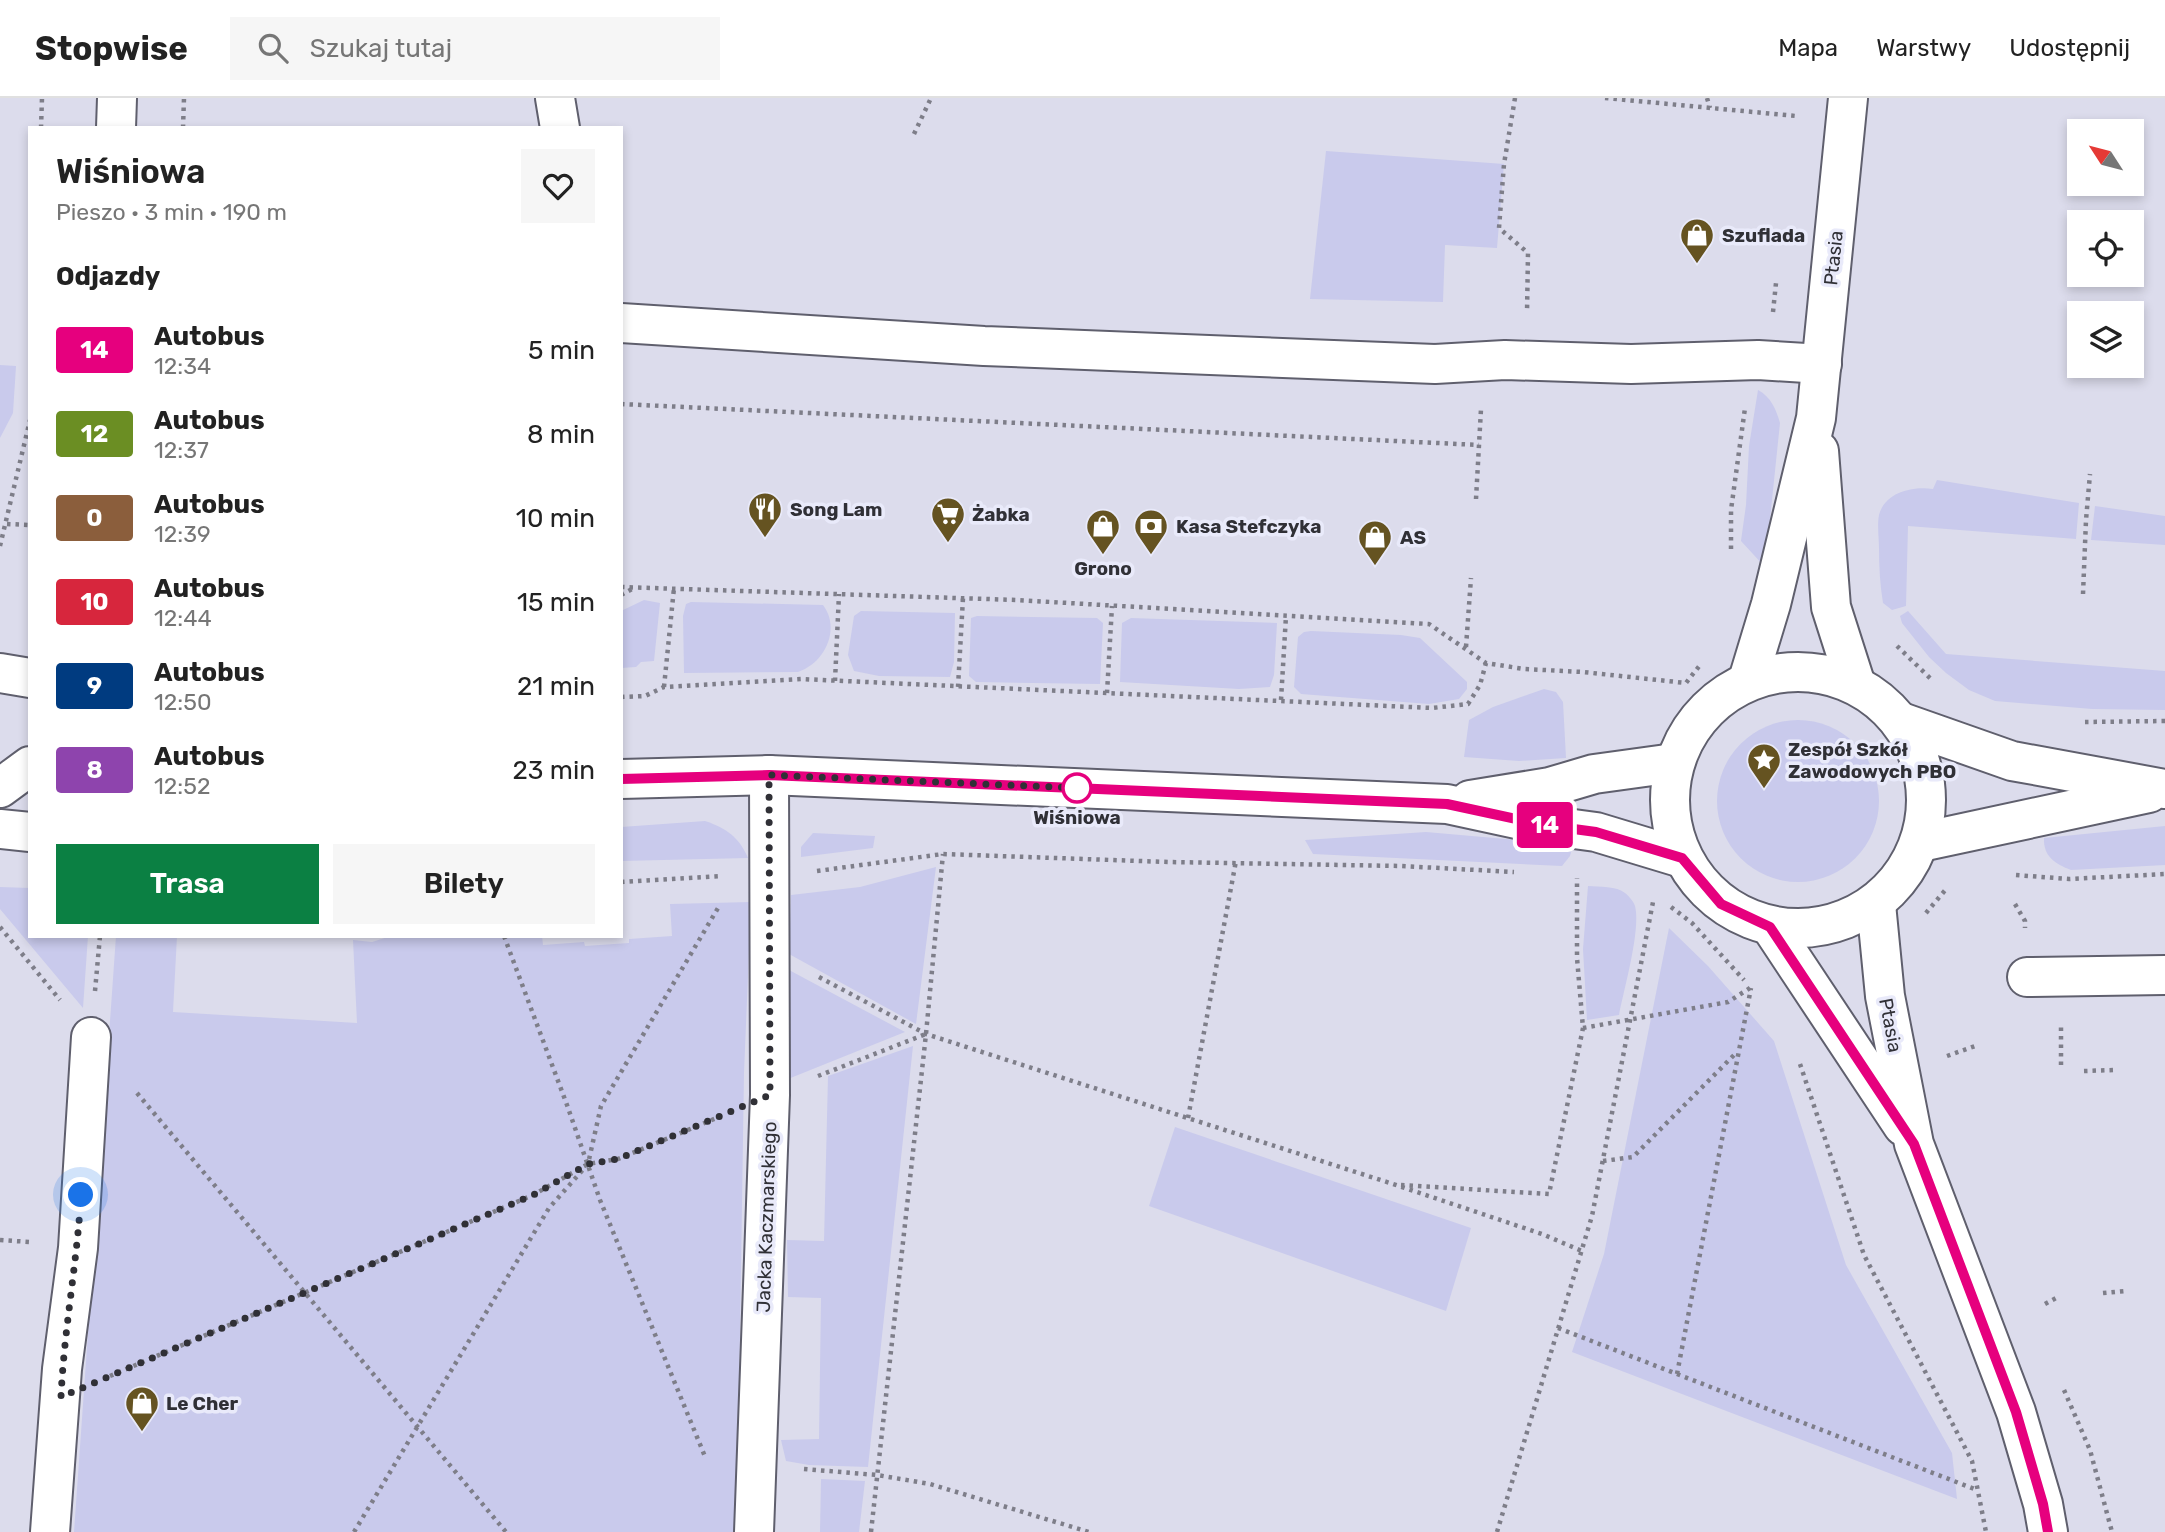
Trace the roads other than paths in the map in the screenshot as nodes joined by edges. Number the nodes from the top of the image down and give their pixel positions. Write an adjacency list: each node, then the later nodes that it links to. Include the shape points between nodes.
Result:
1 (117, 98): 4 (street)
2 (555, 98): 5 (street)
3 (1848, 98): 7 (street, Ptasia)
4 (116, 126)
5 (560, 126)
6 (623, 323): 7 (street, via 984,346 1435,364 1758,360)
7 (1822, 364): 8 (street, Ptasia)
8 (1816, 418): 11 (street, Ptasia); 12 (street, Ptasia, via 1831,607)
9 (0, 673): 10 (street)
10 (28, 678)
11 (1748, 680): 12 (street, via 1797,670); 14 (street, via 1699,716)
12 (1855, 682): 13 (street)
13 (1903, 723): 19 (street, via 2012,761); 23 (street, via 1922,760 1928,804)
14 (1674, 763): 20 (street, via 1598,773 1550,787); 24 (street, via 1669,814)
15 (28, 767): 18 (street)
16 (769, 775): 17 (street); 20 (street); 32 (street, Jacka Kaczmarskiego, via 770,1095)
17 (623, 779)
18 (0, 788)
19 (2165, 789): 23 (street)
20 (1447, 804): 24 (street, via 1596,832)
21 (0, 829): 22 (street)
22 (28, 832)
23 (1921, 842): 25 (street)
24 (1682, 858): 26 (street, via 1721,904)
25 (1876, 904): 26 (street, via 1829,926); 30 (street, Ptasia, via 1885,996)
26 (1770, 927): 30 (street, Ptasia)
27 (2165, 975): 28 (street)
28 (2027, 977)
29 (91, 1037): 31 (street, via 78,1248 62,1369)
30 (1914, 1144): 33 (street, Ptasia, via 2016,1412)
31 (50, 1532)
32 (754, 1532)
33 (2048, 1532)

